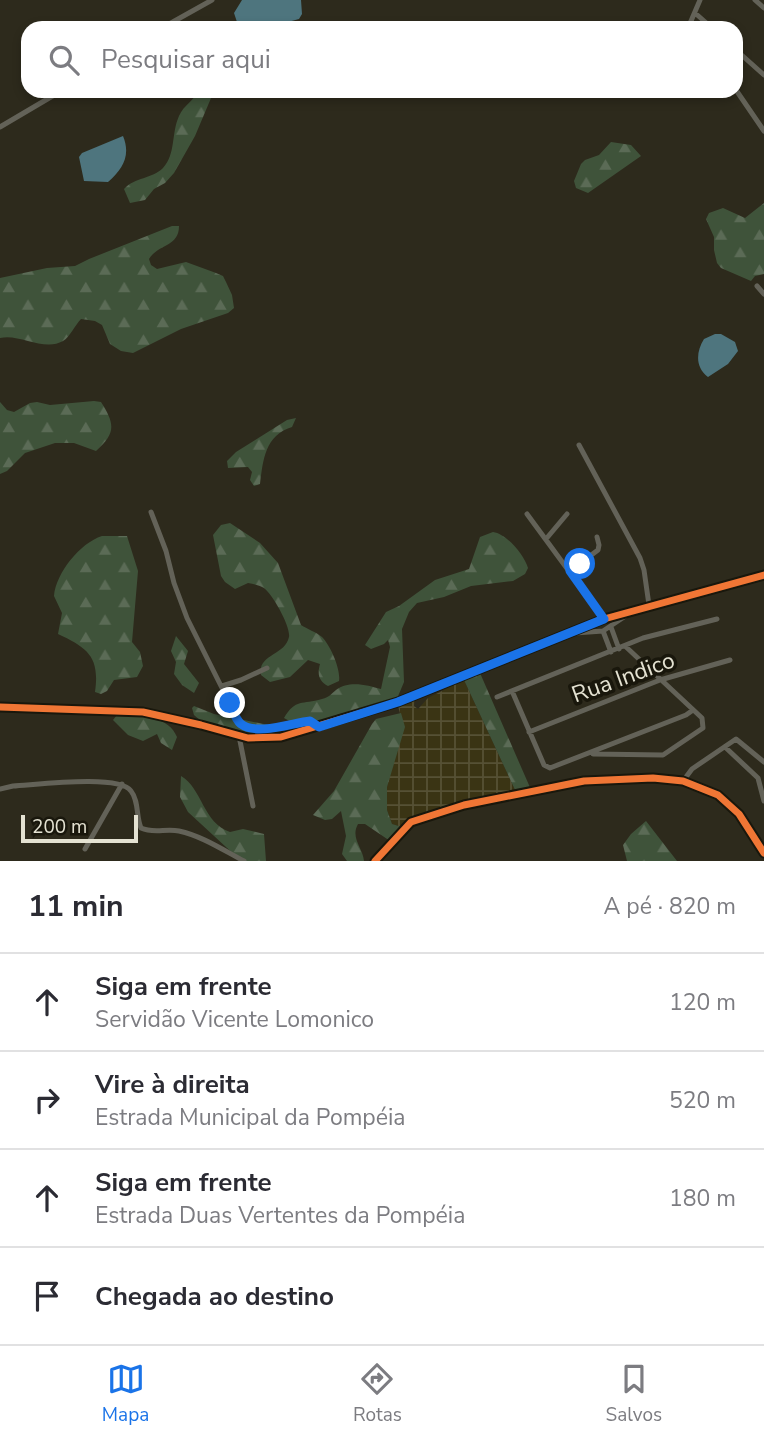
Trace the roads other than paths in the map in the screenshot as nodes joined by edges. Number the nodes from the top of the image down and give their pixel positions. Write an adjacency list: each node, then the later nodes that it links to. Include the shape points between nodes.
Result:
1 (212, 0): 6 (street)
2 (700, 0): 5 (street)
3 (755, 0): 4 (street)
4 (764, 8)
5 (695, 13): 7 (street); 8 (street)
6 (174, 21)
7 (693, 21)
8 (704, 21)
9 (743, 56): 10 (street)
10 (764, 75)
11 (49, 98): 13 (street)
12 (741, 98): 14 (street)
13 (0, 127)
14 (764, 131)
15 (757, 286): 16 (street)
16 (764, 294)
17 (579, 445): 25 (street, via 640,558)
18 (151, 512): 37 (street, via 187,618)
19 (527, 514): 22 (street)
20 (567, 514): 22 (street)
21 (597, 537): 23 (street, via 598,550)
22 (546, 539): 23 (street)
23 (570, 571): 27 (street)
24 (764, 575): 25 (street)
25 (649, 605): 26 (street)
26 (634, 610): 27 (street); 29 (street)
27 (604, 619): 31 (street)
28 (717, 619): 32 (street)
29 (611, 627): 30 (street); 32 (street)
30 (603, 631): 31 (street); 33 (street)
31 (569, 633): 42 (street, via 398,702)
32 (622, 647): 33 (street); 36 (street)
33 (611, 652): 38 (street)
34 (730, 660): 36 (street, Rua Indico)
35 (267, 668): 37 (street)
36 (660, 680): 41 (street); 43 (street, Rua Indico)
37 (222, 686): 42 (street, via 235,715 246,726 272,728 312,721)
38 (512, 691): 39 (street); 43 (street)
39 (497, 698)
40 (0, 707): 44 (street, via 143,712)
41 (693, 710): 46 (street); 46 (street, via 702,718 703,728 666,754)
42 (319, 727): 44 (street, via 265,739)
43 (530, 732): 46 (street, via 544,765 550,768)
44 (239, 736): 52 (street)
45 (725, 747): 47 (street, via 736,739); 48 (street, via 692,769); 51 (street, via 760,780)
46 (589, 754)
47 (764, 762)
48 (683, 781): 54 (street, via 721,797 739,814); 56 (street, via 594,780 464,805 411,822)
49 (122, 784): 50 (street, via 105,781); 53 (street); 55 (street, via 134,795 141,828 178,831)
50 (0, 789)
51 (764, 801)
52 (253, 806)
53 (85, 849)
54 (764, 853)
55 (244, 861)
56 (375, 861)

